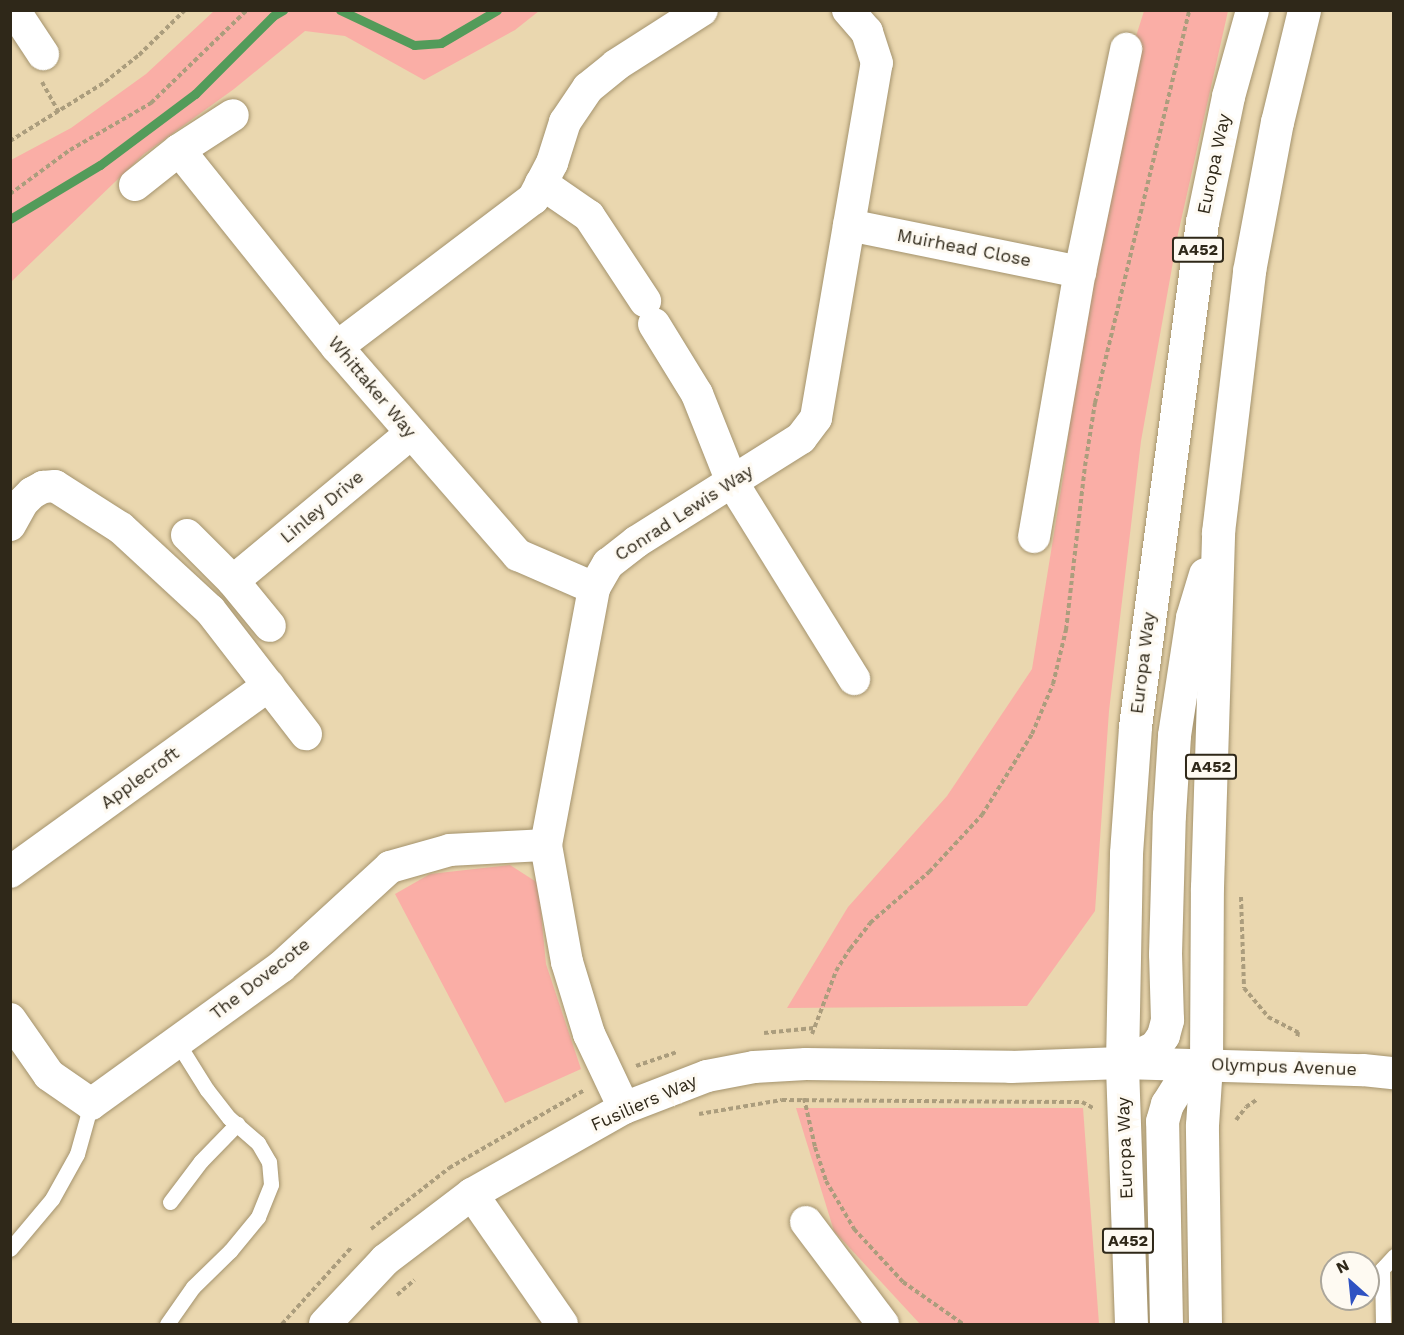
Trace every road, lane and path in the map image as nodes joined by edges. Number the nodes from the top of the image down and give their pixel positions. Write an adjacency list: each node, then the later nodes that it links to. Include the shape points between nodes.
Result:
1 (14, 10): 9 (street)
2 (185, 10): 11 (path, via 105,82)
3 (247, 10): 15 (path, via 152,103 70,150)
4 (848, 10): 16 (street, Conrad Lewis Way, via 867,32 877,63)
5 (1252, 10): 37 (highway, Europa Way / A452, via 1228,96 1202,222 1137,715 1126,853)
6 (1304, 10): 22 (highway, A452, via 1249,271)
7 (690, 13): 13 (street, via 588,88 565,122)
8 (1126, 49): 17 (street)
9 (43, 54)
10 (233, 116): 12 (street)
11 (10, 141)
12 (178, 150): 14 (street); 18 (street, Whittaker Way)
13 (541, 183): 18 (street, via 532,199); 20 (street, via 589,216 697,394)
14 (135, 185)
15 (10, 194)
16 (849, 225): 17 (street, Muirhead Close); 20 (street, Conrad Lewis Way, via 816,418 801,438)
17 (1080, 272): 24 (street)
18 (337, 347): 19 (street, Whittaker Way)
19 (410, 434): 25 (street, Linley Drive); 26 (street, Whittaker Way, via 518,555)
20 (732, 482): 26 (street, Conrad Lewis Way, via 636,542 608,564); 28 (street)
21 (10, 525): 29 (street, via 32,493 55,486 141,543 210,610)
22 (1218, 532): 37 (highway, via 1192,617 1174,735 1165,954 1167,1020 1155,1047); 40 (highway, A452, via 1207,887)
23 (187, 535): 25 (street)
24 (1034, 537)
25 (233, 581): 27 (street)
26 (594, 588): 31 (street, Conrad Lewis Way)
27 (270, 626)
28 (854, 679)
29 (269, 685): 30 (street); 32 (street, Applecroft)
30 (306, 734)
31 (546, 845): 35 (street, The Dovecote, via 450,850 390,867 281,967); 45 (street, Conrad Lewis Way, via 567,962 589,1034)
32 (10, 872)
33 (1241, 894): 36 (path, via 1244,988 1268,1017 1298,1032)
34 (10, 1019): 44 (street, via 49,1075)
35 (177, 1042): 44 (street, The Dovecote); 48 (lane, via 207,1090)
36 (1297, 1042)
37 (1122, 1063): 38 (street, Fusiliers Way); 39 (street, Fusiliers Way, via 1011,1067); 62 (highway, Europa Way / A452)
38 (1174, 1063): 40 (street, Olympus Avenue)
39 (806, 1064): 43 (path); 45 (street, Fusiliers Way, via 754,1067 707,1076)
40 (1206, 1065): 41 (street, Olympus Avenue); 63 (highway, via 1183,1078 1162,1121); 64 (highway, A452, via 1202,1125)
41 (1394, 1073)
42 (1266, 1096): 49 (path, via 1246,1107)
43 (804, 1100): 46 (path, via 1082,1102); 47 (path, via 749,1104); 61 (path, via 826,1180 854,1230 903,1282)
44 (91, 1104): 53 (lane, via 77,1154 52,1199)
45 (624, 1108): 50 (street, Fusiliers Way)
46 (1099, 1114)
47 (693, 1116)
48 (237, 1124): 51 (lane, via 201,1161); 57 (lane, via 258,1143 269,1162 271,1184 258,1216 193,1287)
49 (1231, 1129)
50 (472, 1194): 58 (street, Fusiliers Way, via 385,1260); 59 (street)
51 (170, 1202)
52 (806, 1222): 60 (street)
53 (10, 1249)
54 (1394, 1256): 65 (lane, via 1382,1269)
55 (416, 1278): 56 (path)
56 (395, 1298)
57 (167, 1324)
58 (325, 1324)
59 (562, 1324)
60 (883, 1324)
61 (963, 1324)
62 (1131, 1324)
63 (1166, 1324)
64 (1205, 1324)
65 (1383, 1324)

